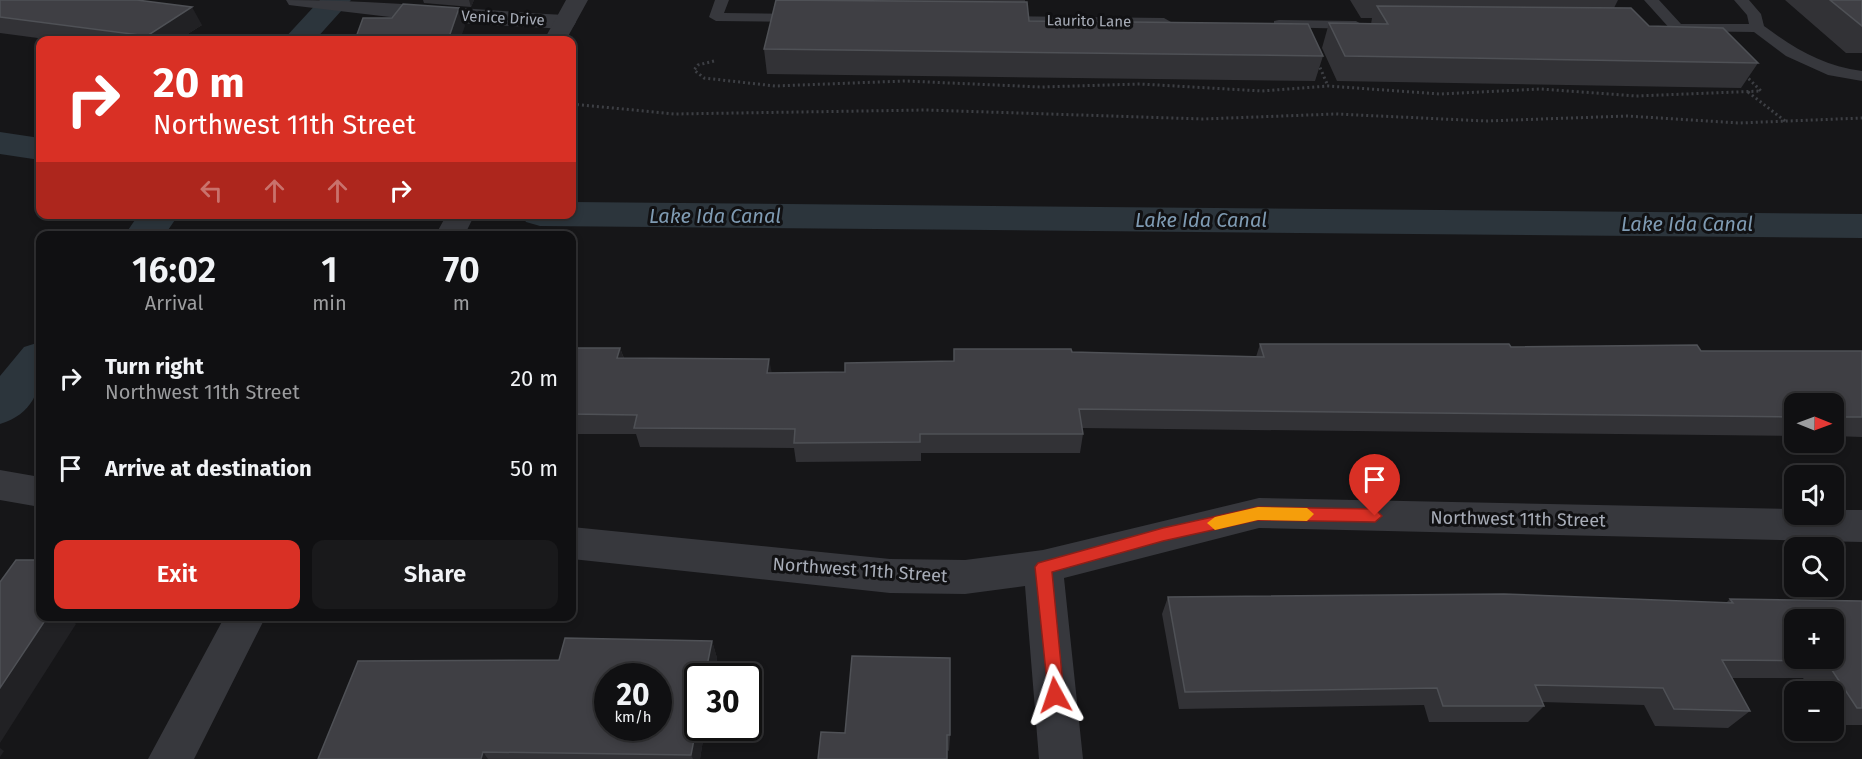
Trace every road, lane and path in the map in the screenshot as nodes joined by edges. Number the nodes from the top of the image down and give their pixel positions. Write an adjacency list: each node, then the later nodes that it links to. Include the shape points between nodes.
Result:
1 (297, 0): 14 (street, Venice Drive)
2 (577, 0): 14 (street)
3 (722, 0): 6 (lane, via 716,17)
4 (1652, 0): 12 (lane)
5 (1742, 0): 13 (lane, via 1754,14)
6 (817, 18)
7 (987, 20): 8 (lane, Laurito Lane)
8 (1176, 22)
9 (1269, 24): 10 (lane)
10 (1372, 25)
11 (1654, 28): 12 (lane)
12 (1677, 28): 13 (lane)
13 (1757, 28): 18 (lane, via 1791,52 1833,72)
14 (560, 31)
15 (1314, 54): 19 (path)
16 (714, 61): 19 (path, via 694,70 704,78 776,86 905,81 1041,87 1140,84 1262,91)
17 (1740, 71): 20 (path, via 1761,91)
18 (1862, 76)
19 (1328, 86): 20 (path, via 1440,94 1541,89 1636,96)
20 (1748, 92): 23 (path)
21 (576, 104): 23 (path, via 674,114 926,110 1203,119 1320,114 1467,121 1605,116 1739,123)
22 (1862, 118): 23 (path)
23 (1785, 121)
24 (1862, 526): 26 (street, Northwest 11th Street, via 1258,513)
25 (576, 543): 26 (street, Northwest 11th Street, via 890,576 965,577)
26 (1043, 567): 29 (street)
27 (243, 621): 28 (street)
28 (170, 759)
29 (1061, 759)

